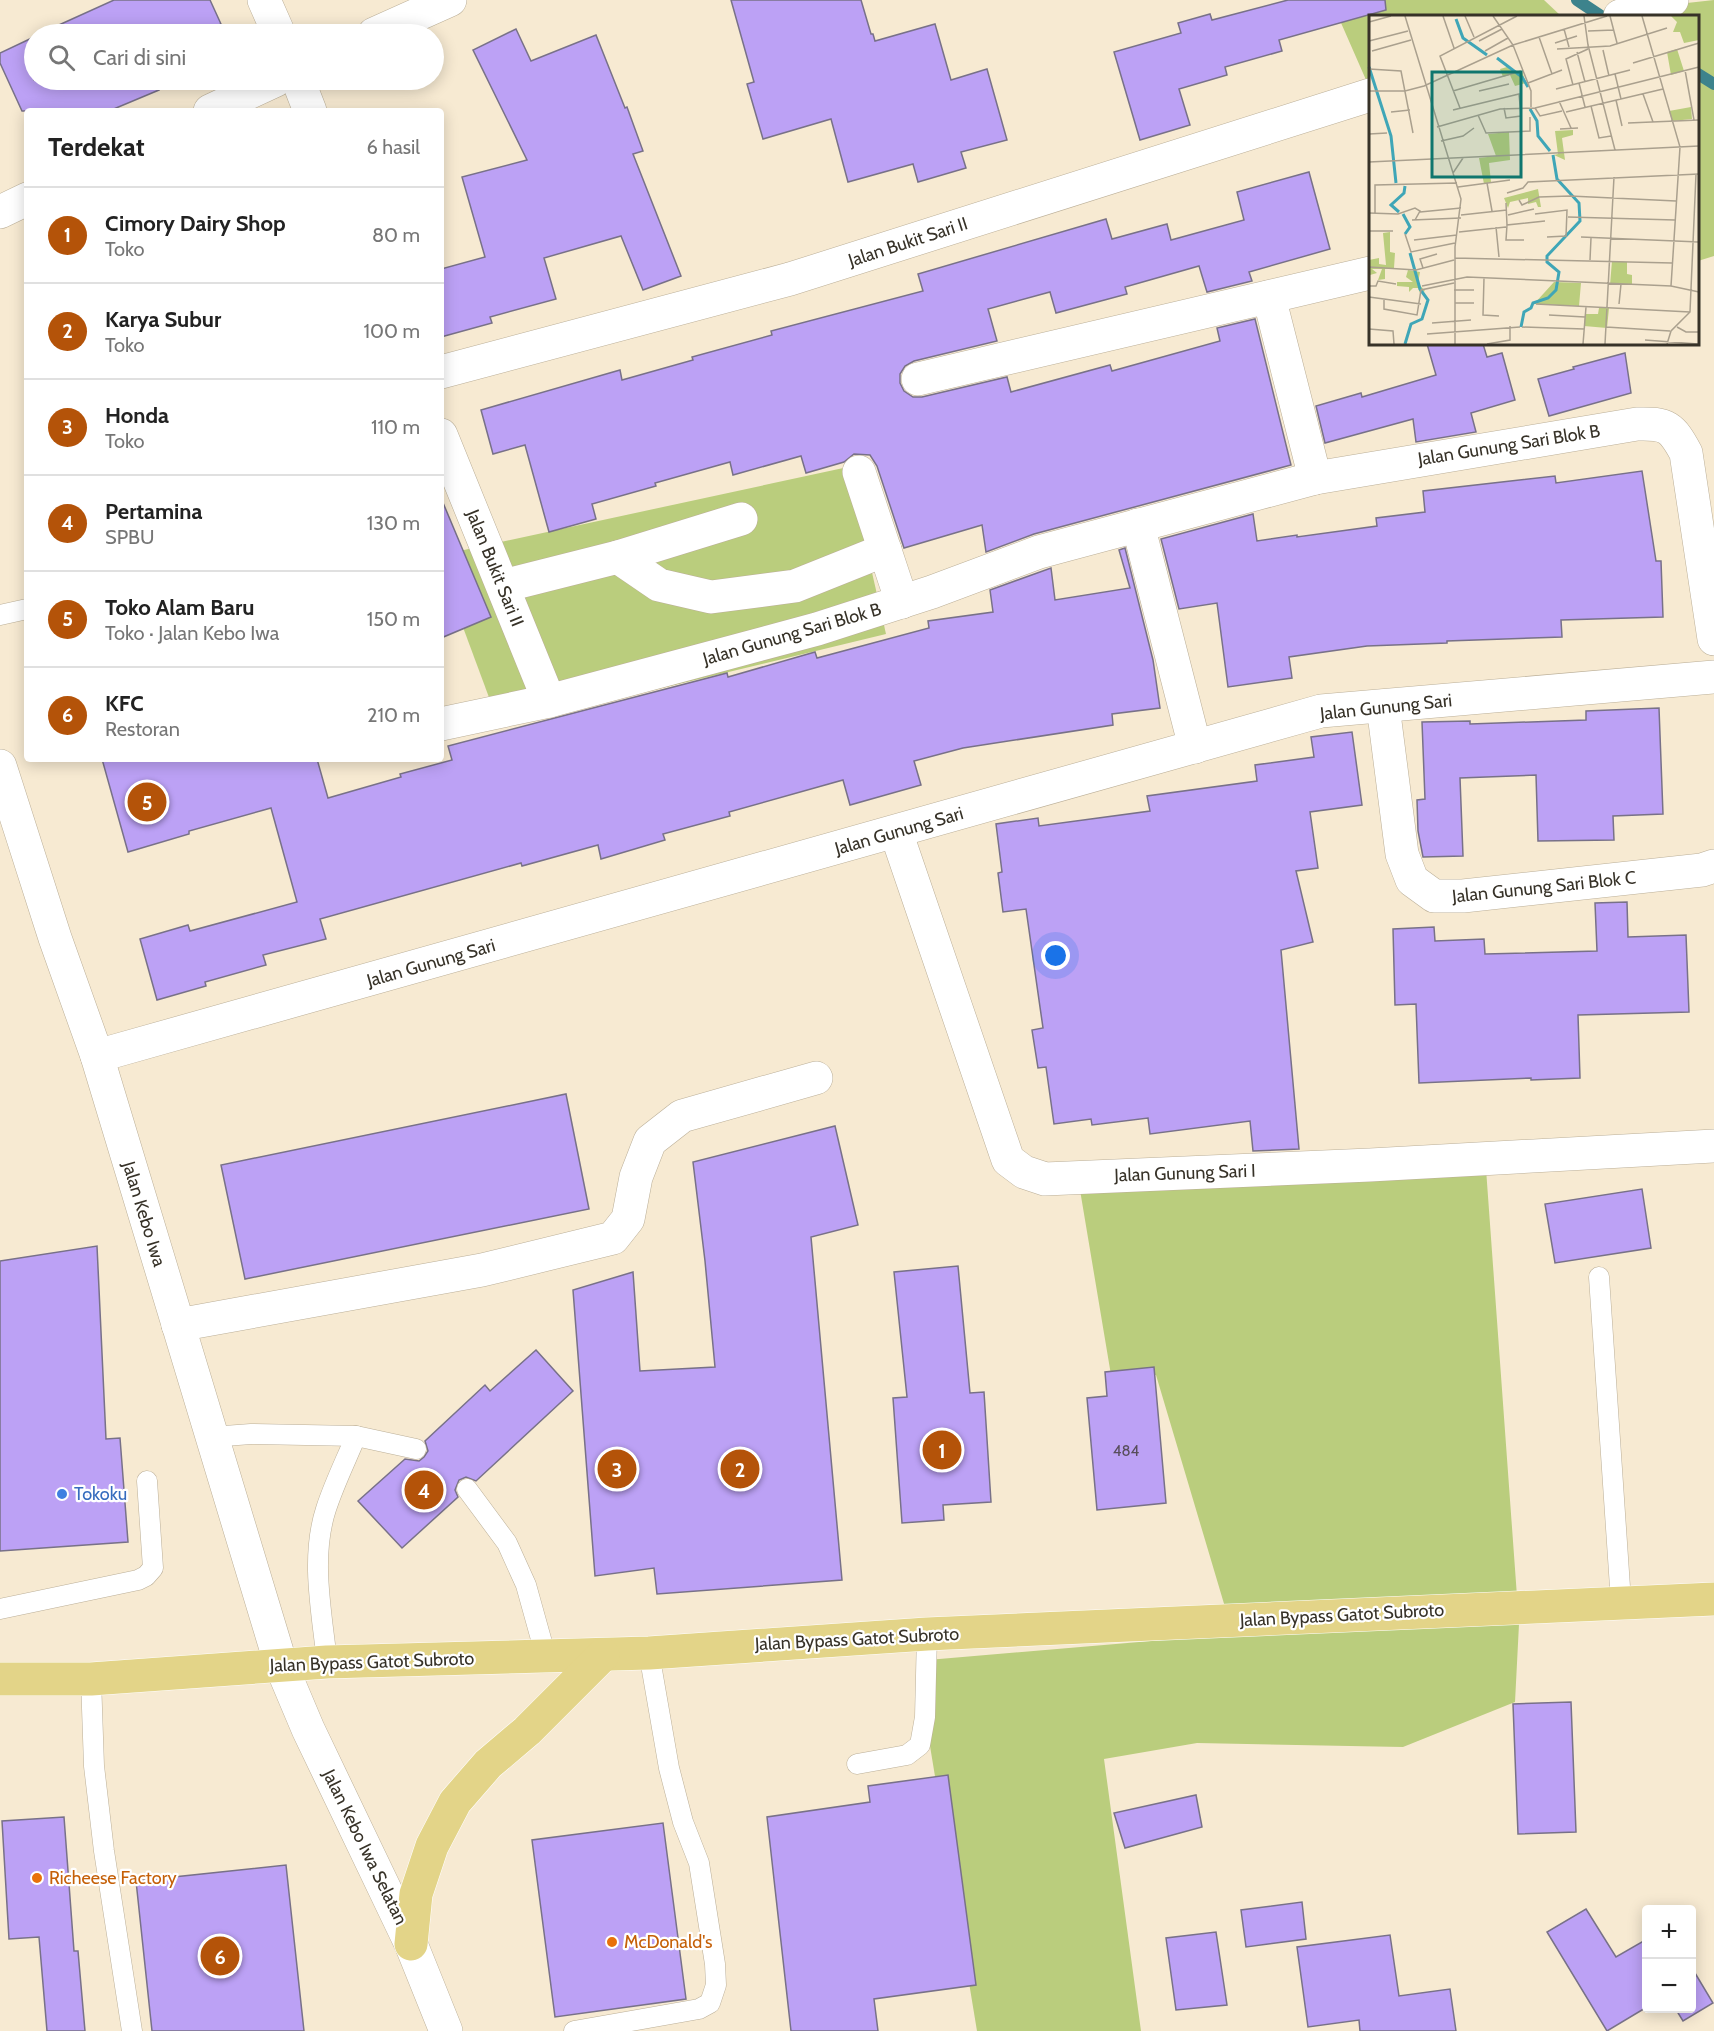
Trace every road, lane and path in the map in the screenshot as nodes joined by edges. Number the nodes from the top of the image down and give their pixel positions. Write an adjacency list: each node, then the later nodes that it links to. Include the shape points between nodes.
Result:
1 (264, 0): 5 (street)
2 (450, 0): 6 (street)
3 (1672, 0): 4 (street)
4 (1623, 15)
5 (275, 24)
6 (396, 24)
7 (255, 90): 10 (street)
8 (302, 90): 11 (street)
9 (1369, 97): 16 (street, Jalan Bukit Sari II, via 790,279)
10 (216, 108)
11 (309, 108)
12 (24, 200): 13 (street)
13 (0, 212)
14 (1369, 273): 15 (street)
15 (1269, 297): 17 (street); 20 (street)
16 (444, 371)
17 (918, 379)
18 (444, 442): 25 (street, Jalan Bukit Sari II)
19 (859, 472): 23 (street)
20 (1315, 478): 22 (street, Jalan Gunung Sari Blok B); 29 (street, Jalan Gunung Sari Blok B, via 1637,424 1658,424 1675,434 1686,453)
21 (741, 519): 24 (street)
22 (1137, 525): 26 (street, Jalan Gunung Sari Blok B, via 1039,552); 34 (street)
23 (885, 550): 24 (street, via 795,586 711,597 659,585); 26 (street)
24 (618, 557): 25 (street)
25 (503, 586): 31 (street, Jalan Bukit Sari II)
26 (902, 602): 31 (street, Jalan Gunung Sari Blok B, via 817,629)
27 (24, 609): 28 (lane)
28 (2, 610)
29 (1714, 639)
30 (1714, 677): 32 (street, Jalan Gunung Sari)
31 (549, 701): 33 (street, Jalan Gunung Sari Blok B)
32 (1383, 706): 34 (street, Jalan Gunung Sari, via 1321,711); 37 (street, Jalan Gunung Sari Blok C, via 1402,854 1412,880 1434,896 1680,873)
33 (444, 723)
34 (1195, 747): 36 (street, Jalan Gunung Sari)
35 (0, 766): 38 (street, Jalan Kebo Iwa)
36 (896, 832): 38 (street, Jalan Gunung Sari); 40 (street, Jalan Gunung Sari I, via 1008,1160 1024,1172 1045,1179)
37 (1714, 866)
38 (97, 1056): 42 (street, Jalan Kebo Iwa)
39 (816, 1078): 42 (street, via 682,1116 650,1141 636,1177 628,1219 612,1238 482,1270)
40 (1714, 1146)
41 (1599, 1277): 49 (lane)
42 (178, 1325): 44 (street, Jalan Kebo Iwa)
43 (356, 1436): 44 (lane); 45 (lane); 55 (lane, via 326,1510 320,1536 318,1569)
44 (211, 1437): 56 (street, Jalan Kebo Iwa)
45 (416, 1449)
46 (147, 1481): 50 (lane, via 153,1568 146,1576)
47 (467, 1489): 54 (lane, via 507,1543 526,1585)
48 (1714, 1599): 49 (main road, Jalan Bypass Gatot Subroto)
49 (1621, 1602): 51 (main road, Jalan Bypass Gatot Subroto)
50 (0, 1609)
51 (927, 1634): 52 (main road, Jalan Bypass Gatot Subroto); 59 (lane, via 925,1717 920,1744 907,1755)
52 (649, 1653): 53 (main road, Jalan Bypass Gatot Subroto); 63 (lane, via 669,1768 699,1863 716,1985 710,2003 699,2009)
53 (603, 1656): 54 (main road, Jalan Bypass Gatot Subroto); 60 (main road, via 488,1764 455,1802 432,1846 419,1884)
54 (546, 1657): 55 (main road, Jalan Bypass Gatot Subroto)
55 (327, 1662): 56 (main road, Jalan Bypass Gatot Subroto)
56 (281, 1665): 58 (main road, Jalan Bypass Gatot Subroto); 60 (street, Jalan Kebo Iwa Selatan)
57 (0, 1679): 58 (main road, Jalan Bypass Gatot Subroto)
58 (91, 1679): 61 (lane, via 94,1766)
59 (857, 1764)
60 (411, 1944): 62 (street, Jalan Kebo Iwa Selatan)
61 (132, 2031)
62 (446, 2031)
63 (574, 2031)

